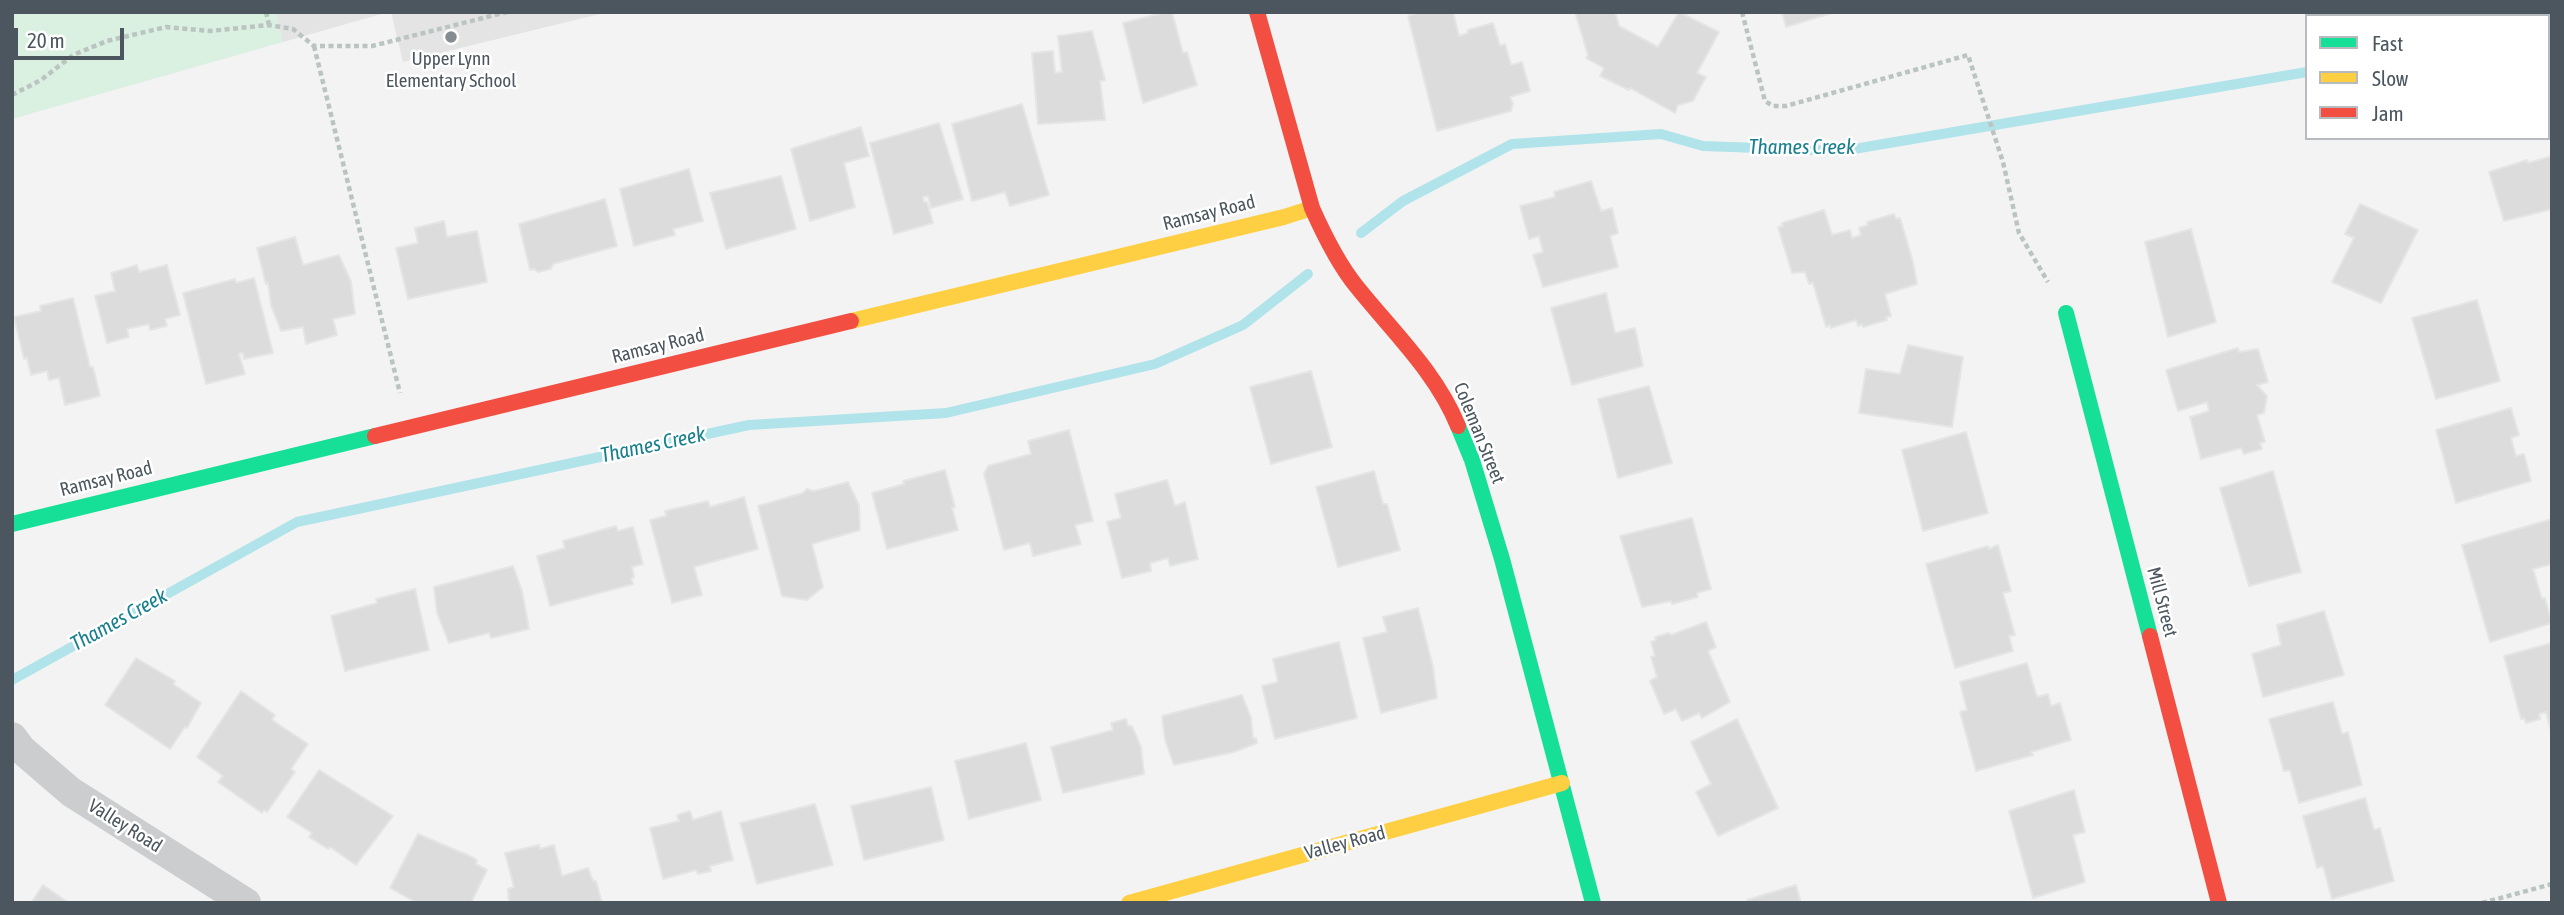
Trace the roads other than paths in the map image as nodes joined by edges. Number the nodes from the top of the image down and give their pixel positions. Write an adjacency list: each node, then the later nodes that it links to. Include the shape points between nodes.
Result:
1 (1256, 12): 2 (street, Coleman Street)
2 (1312, 208): 4 (street, Ramsay Road); 6 (street, Coleman Street, via 1355,285 1432,375 1454,416 1502,559)
3 (2066, 313): 10 (street, Mill Street)
4 (12, 524)
5 (12, 737): 7 (street, Valley Road, via 71,792)
6 (1562, 783): 8 (street, Valley Road); 9 (street, Coleman Street)
7 (246, 903)
8 (1129, 903)
9 (1593, 903)
10 (2219, 903)

